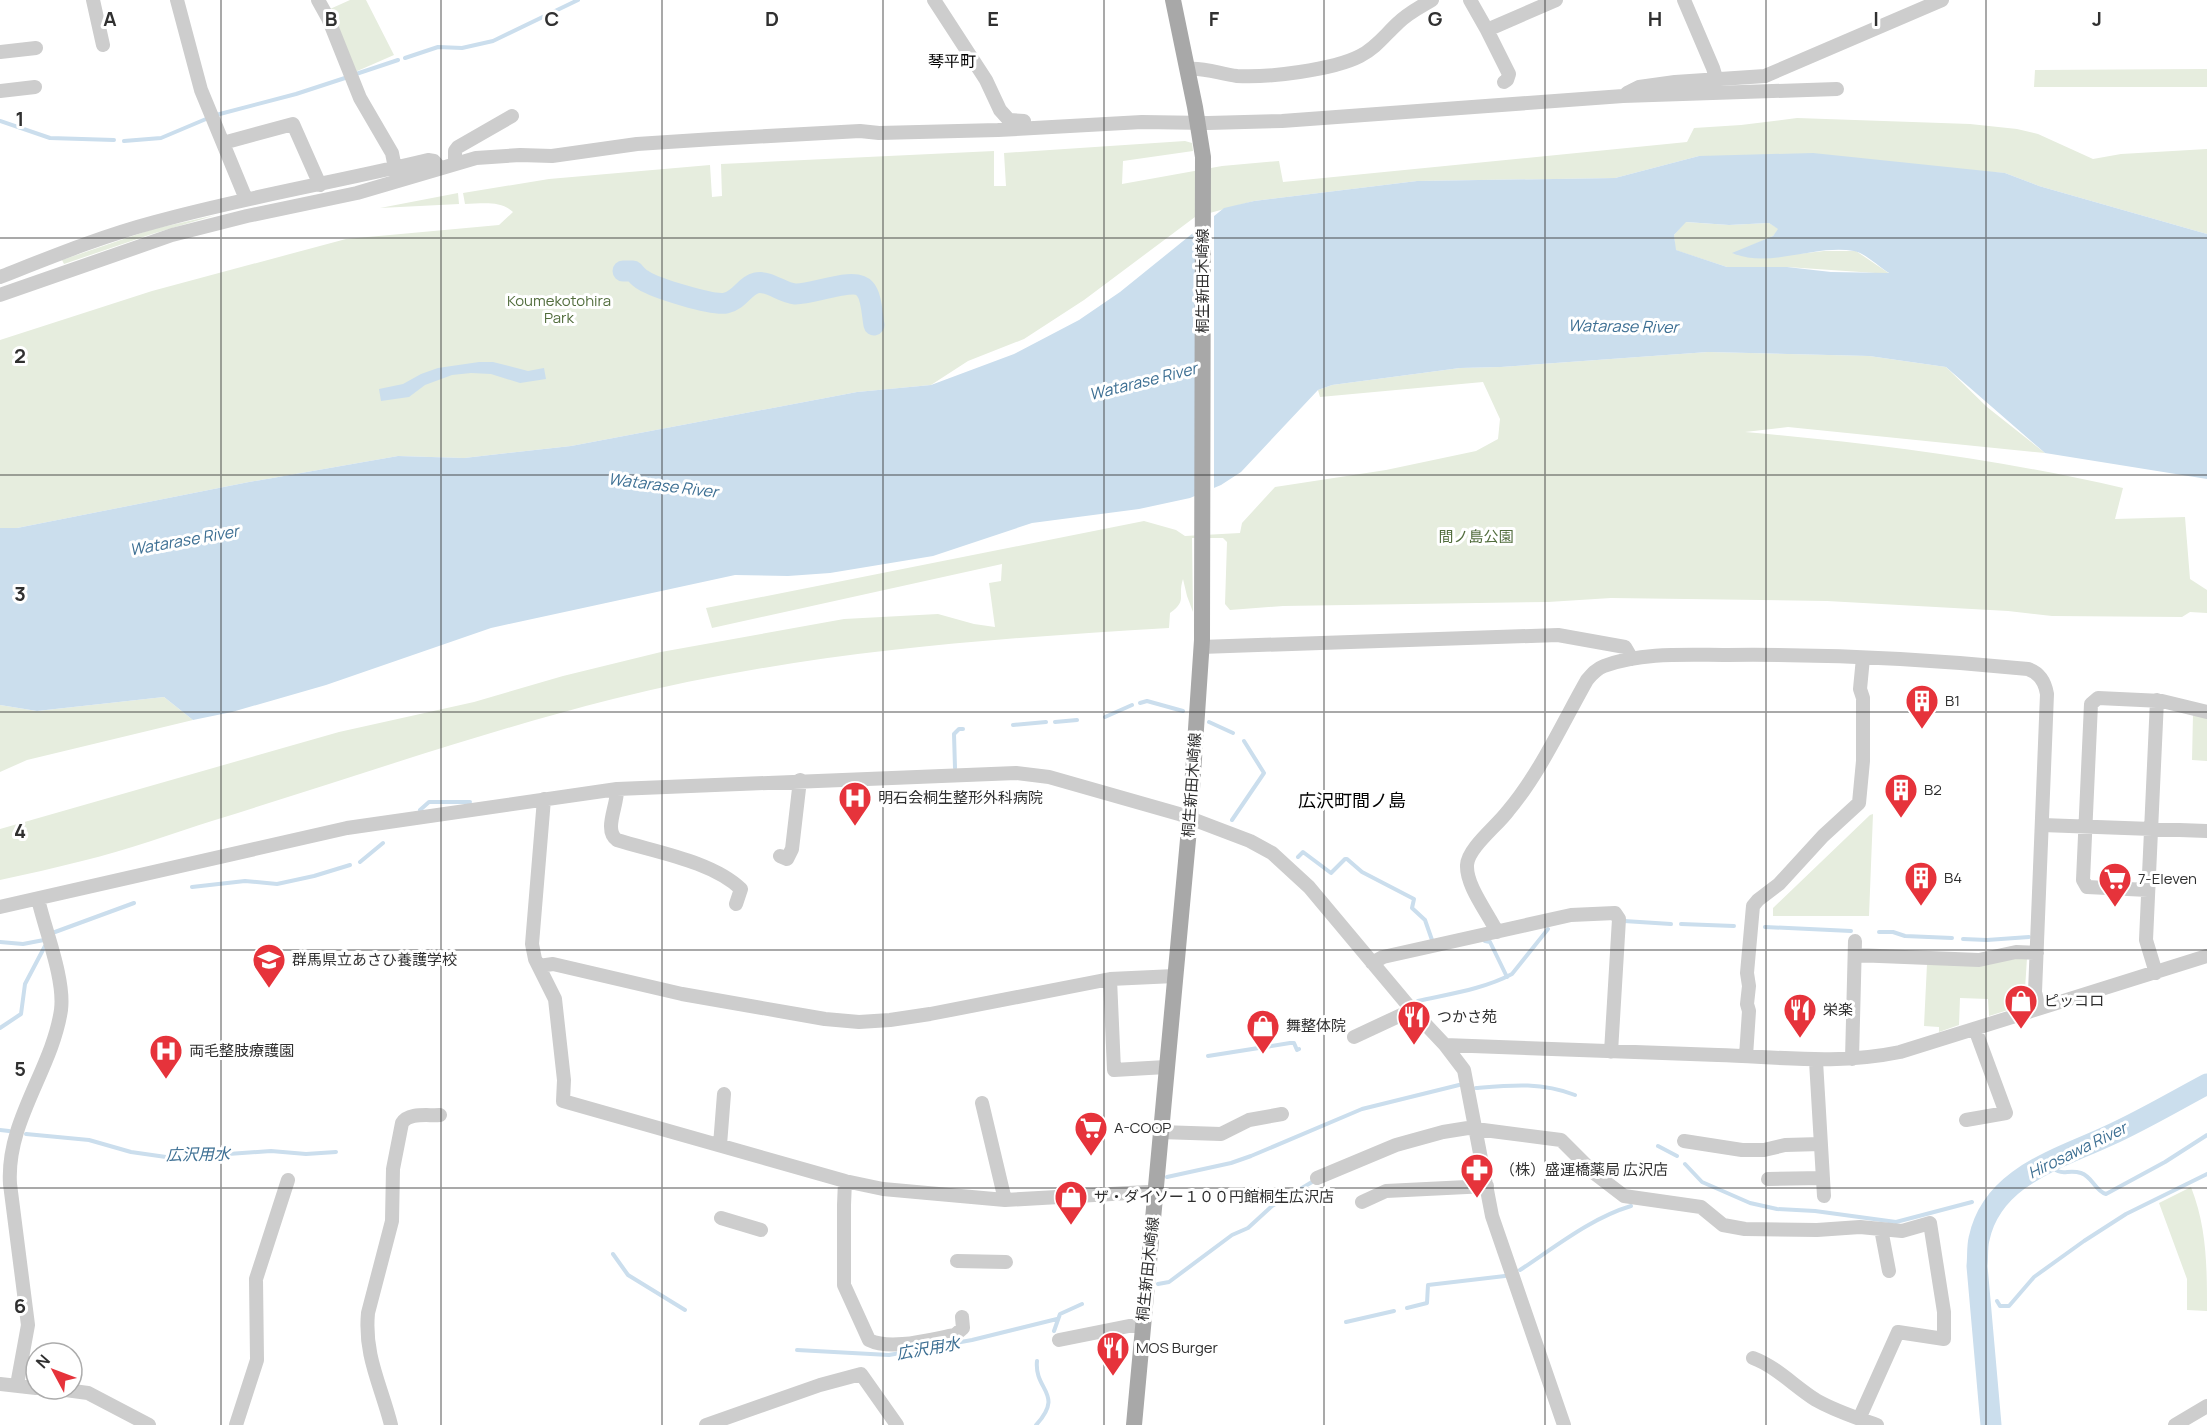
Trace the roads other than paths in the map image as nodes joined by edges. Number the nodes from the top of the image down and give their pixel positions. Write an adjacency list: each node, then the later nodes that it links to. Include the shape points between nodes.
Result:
1 (93, 0): 12 (street)
2 (177, 0): 25 (street, via 201,90)
3 (318, 0): 27 (street, via 360,98 392,153)
4 (934, 0): 23 (street, via 986,80 1005,118 1044,120)
5 (1173, 0): 15 (main road, 桐生新田木崎線)
6 (1432, 0): 15 (street, via 1408,14 1366,52 1334,65 1248,76)
7 (1470, 0): 11 (street)
8 (1556, 0): 11 (street)
9 (1684, 0): 16 (street)
10 (1942, 0): 16 (street, via 1765,76)
11 (1487, 30): 17 (street, via 1509,74)
12 (103, 45)
13 (36, 48): 14 (street)
14 (0, 51)
15 (1187, 69): 24 (main road, 桐生新田木崎線)
16 (1716, 78): 21 (street, via 1640,87)
17 (1504, 82)
18 (35, 87): 20 (street)
19 (1837, 89): 21 (street)
20 (0, 91)
21 (1623, 96): 24 (street, via 1282,122)
22 (512, 116): 26 (street, via 458,147)
23 (1054, 127): 24 (street, via 1142,122); 26 (street, via 860,131 637,144 552,156 487,156)
24 (1200, 134): 33 (main road, 桐生新田木崎線)
25 (223, 143): 29 (street, via 293,124); 30 (street)
26 (455, 163): 28 (street)
27 (395, 168): 28 (street, via 428,160); 29 (street)
28 (440, 168): 32 (street, via 339,197 172,235)
29 (320, 185): 30 (street)
30 (246, 199): 31 (street, via 153,223)
31 (0, 277)
32 (0, 295)
33 (1202, 647): 35 (street, via 1558,635 1625,647); 41 (main road, 桐生新田木崎線)
34 (1863, 658): 35 (street, via 1766,654); 42 (street, via 2035,671 2048,694); 65 (street, via 1859,803 1753,906)
35 (1632, 659): 51 (street, via 1593,672 1517,800 1470,853 1470,882)
36 (2157, 700): 37 (street); 43 (street, via 2093,701); 44 (street)
37 (2207, 712)
38 (800, 780): 39 (street); 41 (street, via 1016,773 1071,782); 46 (street, via 792,849 787,859)
39 (617, 789): 40 (street); 49 (street, via 612,837 715,872 741,889)
40 (544, 799): 48 (street, via 347,828); 55 (street, via 532,944)
41 (1190, 818): 54 (street, via 1272,853 1309,887); 57 (main road, 桐生新田木崎線)
42 (2042, 825): 43 (street); 52 (street)
43 (2085, 826): 44 (street); 47 (street, via 2084,884)
44 (2151, 829): 45 (street); 47 (street)
45 (2207, 831)
46 (780, 856)
47 (2148, 890): 56 (street, via 2146,940)
48 (38, 898): 50 (street); 100 (street, via 58,972 61,1008 10,1161 28,1325)
49 (736, 904)
50 (0, 908)
51 (1497, 932): 54 (street, via 1383,957); 64 (street, via 1571,915 1617,915)
52 (2037, 953): 59 (street); 66 (street, via 2016,952 1979,960 1855,948)
53 (2207, 956): 56 (street)
54 (1372, 963): 60 (street)
55 (539, 966): 58 (street, via 553,964 682,994 859,1022 930,1014); 78 (street, via 555,999 564,1080 562,1101)
56 (2156, 973): 59 (street)
57 (1174, 976): 58 (street); 68 (main road, 桐生新田木崎線)
58 (1110, 979): 68 (street, via 1114,1070)
59 (2038, 1008): 61 (street)
60 (1412, 1010): 62 (street); 63 (street)
61 (1975, 1029): 66 (street, via 1900,1052); 73 (street, via 2006,1113)
62 (1354, 1037)
63 (1445, 1045): 64 (street); 74 (street, via 1464,1070)
64 (1611, 1052): 65 (street)
65 (1746, 1056): 67 (street)
66 (1852, 1059): 67 (street)
67 (1816, 1061): 77 (street)
68 (1166, 1067): 75 (main road, 桐生新田木崎線)
69 (724, 1094): 78 (street)
70 (982, 1103): 87 (street)
71 (1282, 1114): 75 (street, via 1249,1120 1221,1134)
72 (440, 1115): 107 (street, via 411,1116 402,1123 393,1169 392,1221 368,1313 370,1361)
73 (1966, 1120)
74 (1476, 1129): 79 (street, via 1443,1132 1377,1151); 84 (street); 90 (street, via 1561,1140 1624,1196 1701,1207 1723,1225 1745,1229)
75 (1160, 1132): 85 (main road, 桐生新田木崎線)
76 (1684, 1142): 77 (street, via 1742,1150)
77 (1821, 1144): 80 (street)
78 (720, 1145): 83 (street)
79 (1317, 1178)
80 (1823, 1178): 81 (street); 86 (street)
81 (1768, 1179)
82 (288, 1180): 106 (street, via 256,1279 257,1360)
83 (845, 1181): 87 (street, via 883,1189); 95 (street, via 844,1285 869,1340 895,1345 956,1335 963,1329)
84 (1487, 1186): 88 (street, via 1386,1191); 111 (street, via 1492,1216)
85 (1155, 1193): 87 (street); 96 (main road, 桐生新田木崎線)
86 (1824, 1196)
87 (1005, 1200)
88 (1362, 1202)
89 (721, 1218): 91 (street)
90 (1881, 1229): 94 (street); 104 (street, via 1902,1231 1930,1223 1944,1312 1944,1339 1898,1332)
91 (761, 1230)
92 (957, 1261): 93 (street)
93 (1006, 1262)
94 (1889, 1271)
95 (962, 1317)
96 (1142, 1326): 97 (street); 110 (main road, 桐生新田木崎線)
97 (1059, 1340)
98 (1753, 1358): 104 (street, via 1778,1371 1816,1400)
99 (0, 1384): 100 (street)
100 (17, 1385): 101 (street)
101 (24, 1386)
102 (84, 1392): 105 (street)
103 (2207, 1406): 113 (street)
104 (1859, 1419): 112 (street)
105 (149, 1425)
106 (236, 1425)
107 (391, 1425)
108 (706, 1425): 109 (street, via 861,1374)
109 (897, 1425)
110 (1134, 1425)
111 (1564, 1425)
112 (1877, 1425)
113 (2175, 1425)

